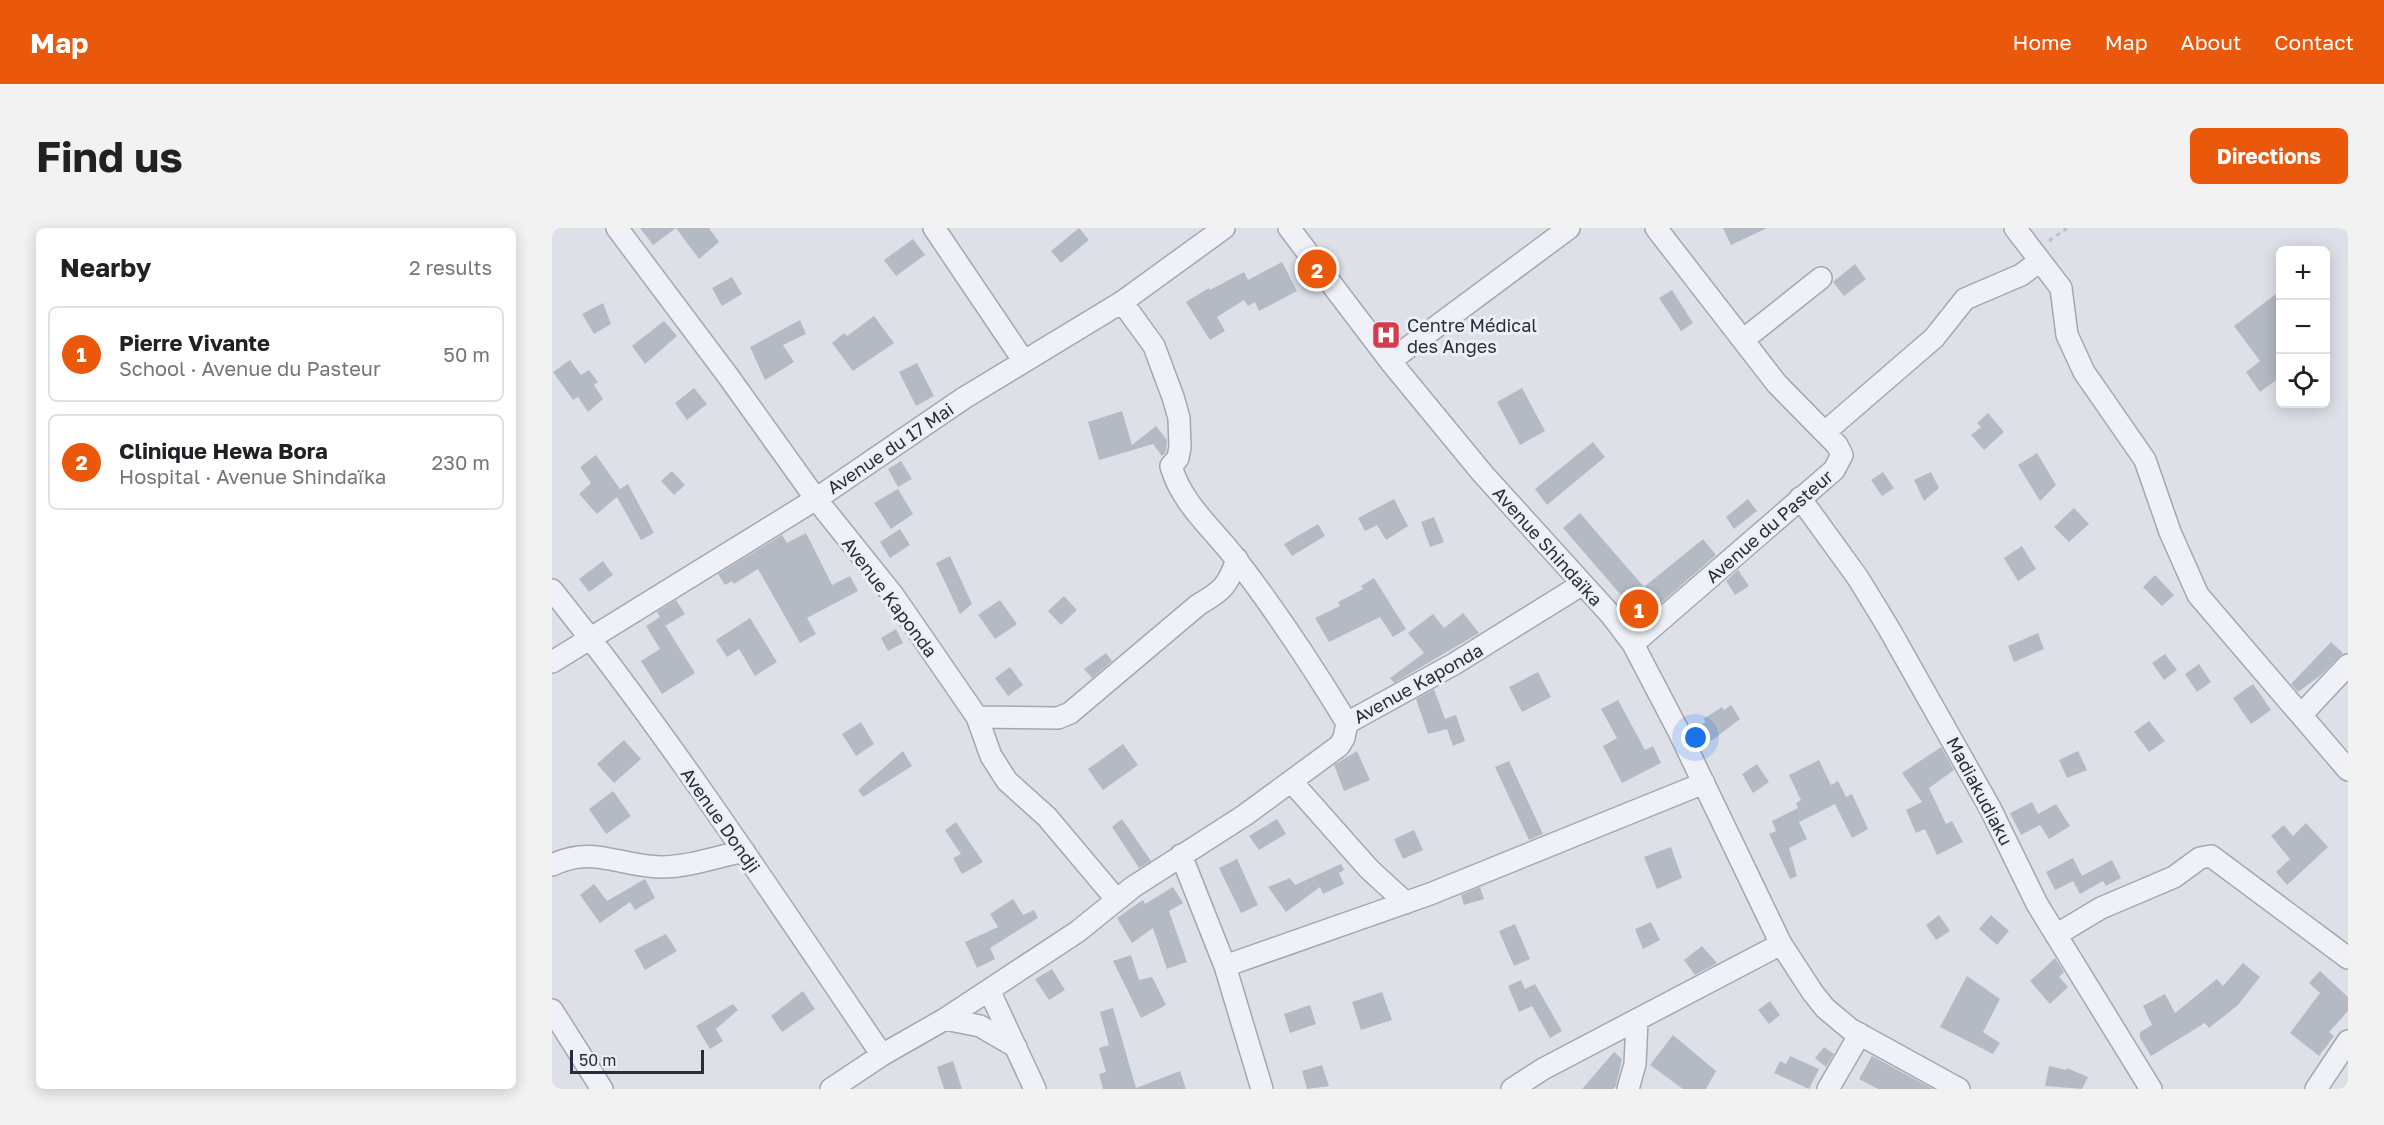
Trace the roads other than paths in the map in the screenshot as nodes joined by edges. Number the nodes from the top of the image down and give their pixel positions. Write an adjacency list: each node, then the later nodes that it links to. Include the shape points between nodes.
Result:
1 (617, 228): 16 (street, Avenue Kaponda)
2 (934, 228): 12 (street)
3 (1224, 228): 10 (street, Avenue du 17 Mai)
4 (1289, 228): 13 (street, Avenue Shindaïka)
5 (1569, 228): 13 (street)
6 (1656, 228): 11 (street, Avenue du Pasteur)
7 (2015, 228): 8 (street)
8 (2040, 261): 14 (street, via 2020,275 1965,299 1934,338); 24 (street, via 2064,295 2067,335 2084,372 2145,460 2170,532 2198,595)
9 (1821, 278): 11 (street)
10 (1122, 302): 12 (street, Avenue du 17 Mai); 17 (street, via 1154,346 1173,397 1180,433 1180,454 1172,466 1175,478)
11 (1743, 340): 14 (street, Avenue du Pasteur, via 1777,384)
12 (1023, 360): 16 (street, Avenue du 17 Mai)
13 (1390, 361): 18 (street, Avenue Shindaïka)
14 (1825, 432): 15 (street, Avenue du Pasteur, via 1840,449 1840,461)
15 (1800, 498): 21 (street, Avenue du Pasteur); 35 (street, Madiakudiaku, via 1888,627 1947,728)
16 (816, 499): 20 (street, Avenue du 17 Mai); 25 (street, Avenue Kaponda, via 893,595)
17 (1237, 560): 25 (street, via 1221,592 1198,605 1070,713 1058,718); 26 (street)
18 (1581, 585): 21 (street, Avenue Shindaïka); 26 (street, Avenue Kaponda, via 1454,664)
19 (552, 590): 20 (street, Avenue Dondji)
20 (589, 637): 22 (street, Avenue du 17 Mai); 30 (street, Avenue Dondji)
21 (1633, 644): 29 (street, Avenue Shindaïka)
22 (552, 662)
23 (2348, 665): 24 (street)
24 (2301, 715): 27 (street)
25 (977, 717): 33 (street, Avenue Kaponda, via 1007,781 1047,818)
26 (1347, 723): 28 (street, Avenue Kaponda, via 1339,746)
27 (2348, 770)
28 (1291, 781): 31 (street, Avenue Kaponda); 34 (street)
29 (1704, 783): 34 (street); 36 (street, Avenue Shindaïka)
30 (744, 851): 32 (street, via 663,867 597,856 571,856); 46 (street, Avenue Dondji)
31 (1181, 855): 33 (street, Avenue Kaponda); 38 (street)
32 (552, 865)
33 (1116, 899): 39 (street, via 1077,933)
34 (1406, 903): 38 (street)
35 (2056, 935): 37 (street, via 2101,908 2174,877 2200,858 2211,856); 56 (street, Madiakudiaku)
36 (1781, 944): 42 (street); 43 (street, Avenue Shindaïka, via 1825,1008)
37 (2348, 958)
38 (1225, 966): 51 (street)
39 (989, 990): 41 (street); 45 (street)
40 (552, 1010): 49 (street)
41 (945, 1019): 45 (street, via 980,1026); 46 (street)
42 (1636, 1021): 52 (street); 53 (street, via 1635,1064)
43 (1860, 1034): 54 (street); 55 (street, Avenue Shindaïka)
44 (2348, 1041): 47 (street)
45 (1018, 1048): 50 (street)
46 (882, 1055): 48 (street)
47 (2327, 1084)
48 (837, 1087)
49 (602, 1089)
50 (1035, 1089)
51 (1262, 1089)
52 (1512, 1089)
53 (1628, 1089)
54 (1828, 1089)
55 (1959, 1089)
56 (2151, 1089)

